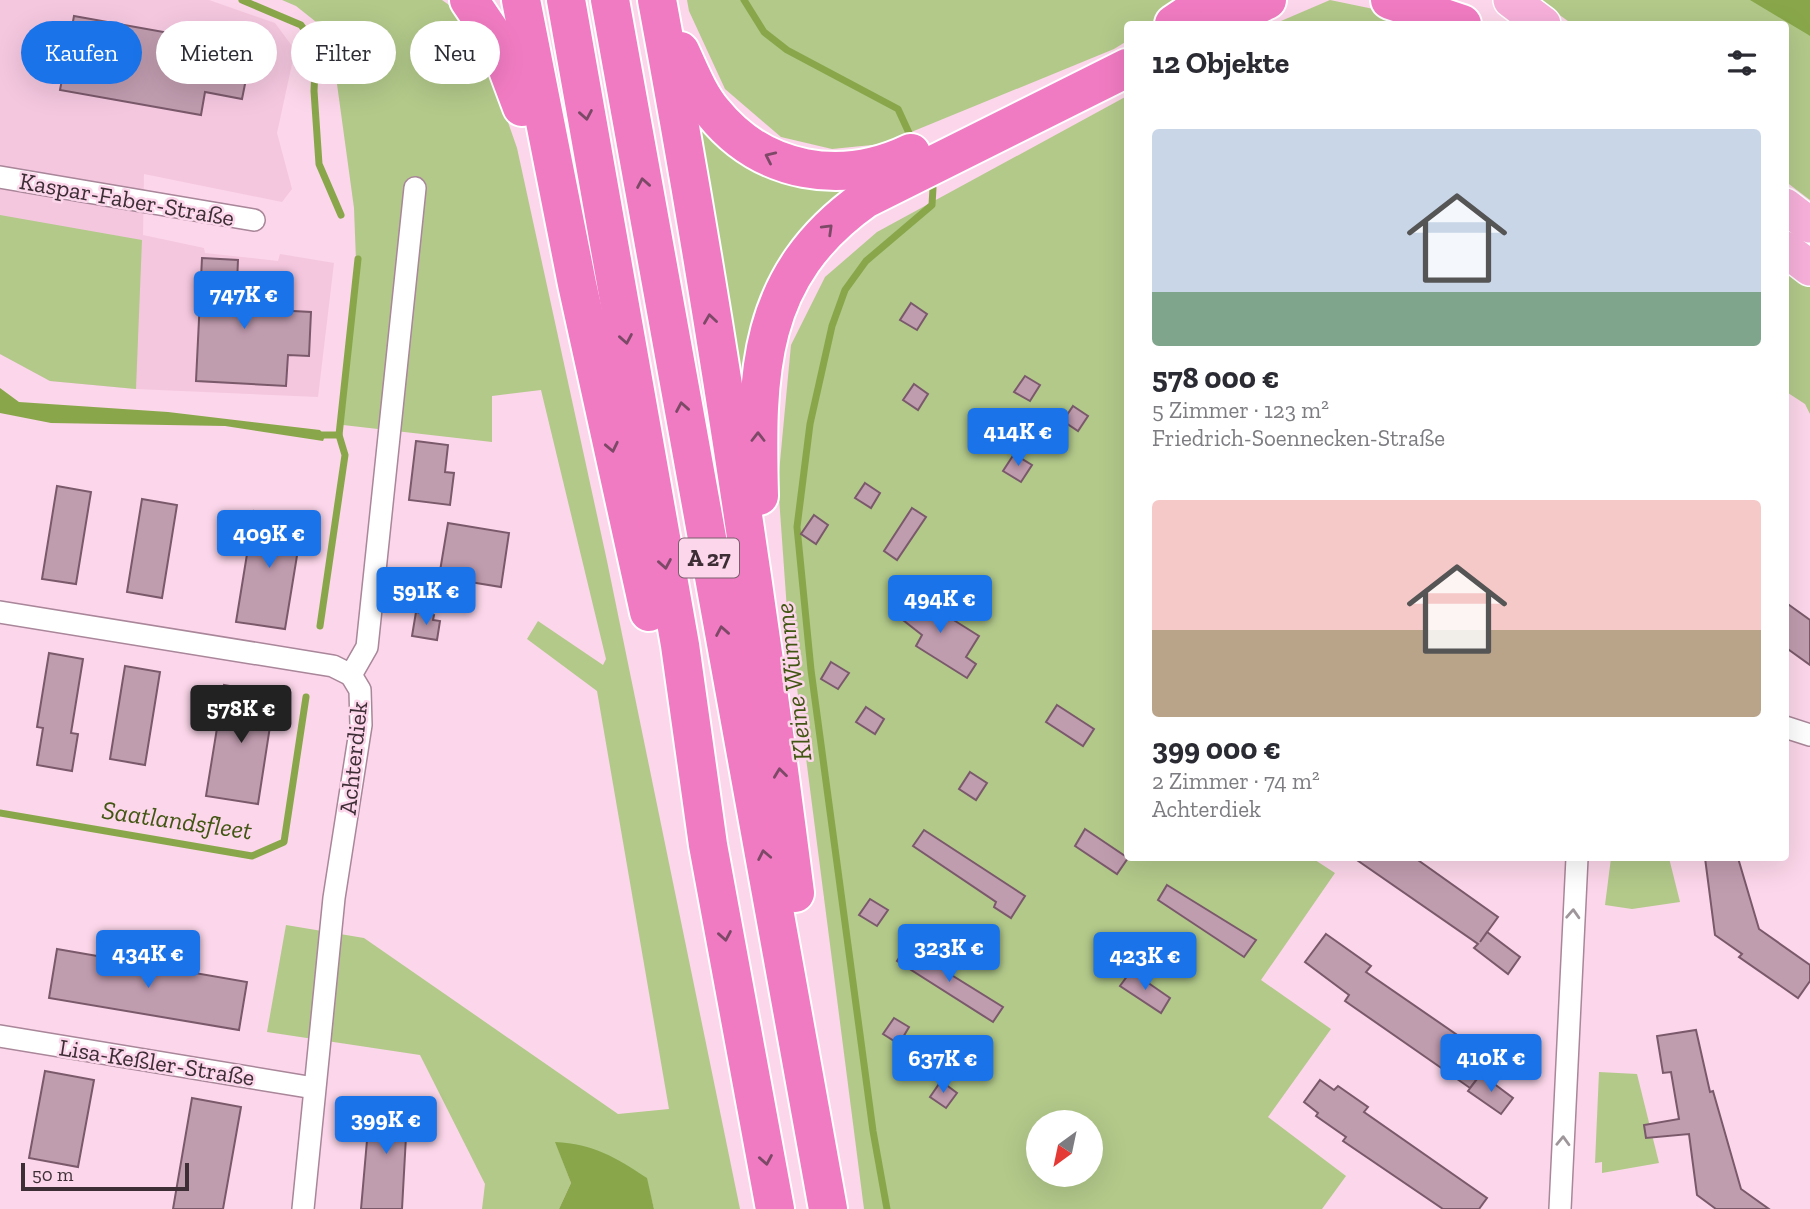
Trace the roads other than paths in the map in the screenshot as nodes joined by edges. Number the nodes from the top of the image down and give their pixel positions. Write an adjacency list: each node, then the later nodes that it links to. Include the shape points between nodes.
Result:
1 (469, 0): 25 (highway, via 510,69)
2 (521, 0): 25 (highway)
3 (566, 0): 31 (highway, A 27, one-way to 31, via 680,645)
4 (610, 0): 35 (highway, A 27, one-way to 4)
5 (1210, 0): 11 (highway)
6 (1267, 0): 12 (highway)
7 (1390, 0): 13 (highway)
8 (1441, 0): 14 (main road)
9 (1511, 0): 15 (main road)
10 (658, 3): 16 (highway, one-way to 10, via 889,163 826,172 764,155 727,128 698,91); 27 (highway, one-way to 10, via 687,157)
11 (1178, 21)
12 (1222, 21)
13 (1453, 21)
14 (1471, 21)
15 (1540, 21)
16 (1124, 49)
17 (1124, 70): 27 (highway, one-way to 17, via 758,439 762,358 775,309 798,264 828,228 865,199)
18 (0, 177): 21 (street, Kaspar-Faber-Straße)
19 (415, 188): 28 (street, Achterdiek, via 367,647)
20 (1789, 209): 22 (main road)
21 (254, 220)
22 (1810, 225)
23 (1789, 252): 24 (main road)
24 (1810, 268)
25 (577, 284): 31 (highway, one-way to 31, via 675,734)
26 (0, 612): 28 (street, via 333,666)
27 (764, 653): 35 (highway, one-way to 27, via 804,963)
28 (351, 676): 34 (street, Achterdiek, via 360,690 361,725 334,898)
29 (1789, 728): 30 (street)
30 (1810, 735)
31 (708, 845): 37 (highway, A 27, one-way to 37)
32 (1577, 861): 39 (street, one-way to 32)
33 (0, 1035): 34 (street, Lisa-Keßler-Straße)
34 (314, 1088): 36 (street, Achterdiek)
35 (812, 1115): 38 (highway, A 27)
36 (303, 1209)
37 (775, 1209)
38 (828, 1209)
39 (1560, 1209)

